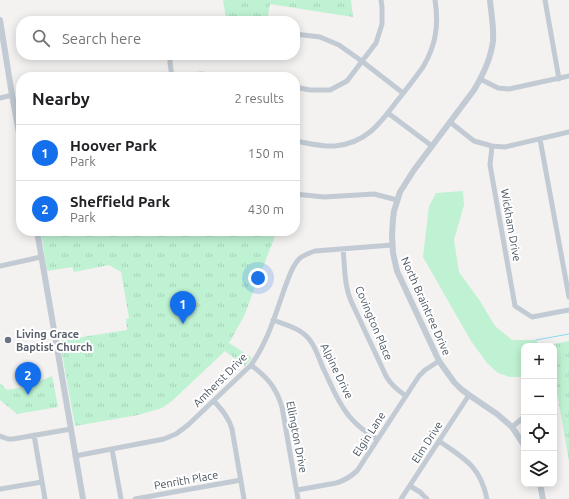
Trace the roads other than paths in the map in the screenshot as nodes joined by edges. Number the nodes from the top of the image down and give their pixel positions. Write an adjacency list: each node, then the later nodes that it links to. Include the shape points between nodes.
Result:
1 (381, 0): 8 (street, via 382,24 376,43)
2 (435, 0): 14 (street, via 436,35 433,46 424,67)
3 (490, 0): 11 (street, North Braintree Drive, via 493,40)
4 (545, 0): 12 (street)
5 (0, 20): 15 (street)
6 (300, 35): 8 (street, via 320,37 339,45)
7 (170, 60): 9 (street)
8 (363, 62): 13 (street, via 347,81 330,90); 14 (street)
9 (171, 72)
10 (569, 76): 12 (street)
11 (480, 79): 12 (street, via 498,88 509,90); 19 (street, North Braintree Drive)
12 (559, 79)
13 (300, 88)
14 (403, 93): 17 (street)
15 (12, 96): 16 (street); 18 (street)
16 (0, 98)
17 (388, 113): 22 (street, via 373,130 349,143 327,146); 23 (street)
18 (16, 117)
19 (450, 122): 23 (street, North Braintree Drive); 24 (street, via 474,141)
20 (569, 132): 21 (street)
21 (540, 138): 24 (street, via 506,146); 32 (street)
22 (300, 142)
23 (432, 146): 26 (street, North Braintree Drive, via 409,177)
24 (492, 146): 33 (street, Wickham Drive, via 490,165 515,306 532,317)
25 (300, 195): 26 (street, via 324,197 374,194)
26 (398, 200): 28 (street, North Braintree Drive, via 393,219)
27 (38, 236): 30 (street)
28 (392, 245): 29 (street, Amherst Drive); 35 (street, North Braintree Drive, via 397,271)
29 (343, 249): 34 (street, Amherst Drive, via 309,253 300,258 292,269); 37 (street, Covington Place, via 346,283 351,301 386,376)
30 (41, 257): 31 (street); 42 (street)
31 (0, 266)
32 (569, 297)
33 (569, 310)
34 (273, 320): 36 (street, Amherst Drive, via 264,343); 45 (street, Alpine Drive, via 298,330 308,338 343,408 356,424)
35 (439, 362): 37 (street, Elgin Lane, via 419,376); 38 (street, North Braintree Drive)
36 (251, 365): 39 (street, Amherst Drive); 55 (street, Ellington Drive, via 268,379 280,400)
37 (406, 396): 45 (street, Elgin Lane)
38 (469, 396): 41 (street, North Braintree Drive); 47 (street, Elm Drive)
39 (214, 401): 48 (street, Amherst Drive, via 182,430 170,437); 50 (street, via 230,423)
40 (521, 420): 41 (street)
41 (512, 427): 46 (street, North Braintree Drive)
42 (71, 429): 43 (street); 49 (street)
43 (34, 435): 44 (street, via 13,439); 51 (street)
44 (0, 436)
45 (377, 439): 55 (street, Elgin Lane, via 357,471 347,479)
46 (521, 440)
47 (440, 441): 52 (street, Elm Drive); 66 (street, via 472,466 482,481)
48 (112, 449): 49 (street, Amherst Drive); 59 (street)
49 (75, 456): 58 (street)
50 (241, 480): 56 (street, Penrith Place); 62 (street)
51 (42, 482): 54 (street); 57 (street)
52 (410, 486): 64 (street, Elm Drive); 65 (street)
53 (541, 487): 67 (street)
54 (0, 489)
55 (297, 490): 63 (street, Ellington Drive)
56 (173, 492): 60 (street, Penrith Place); 61 (street)
57 (45, 499)
58 (83, 499)
59 (121, 499)
60 (134, 499)
61 (175, 499)
62 (244, 499)
63 (298, 499)
64 (401, 499)
65 (427, 499)
66 (487, 499)
67 (543, 499)

